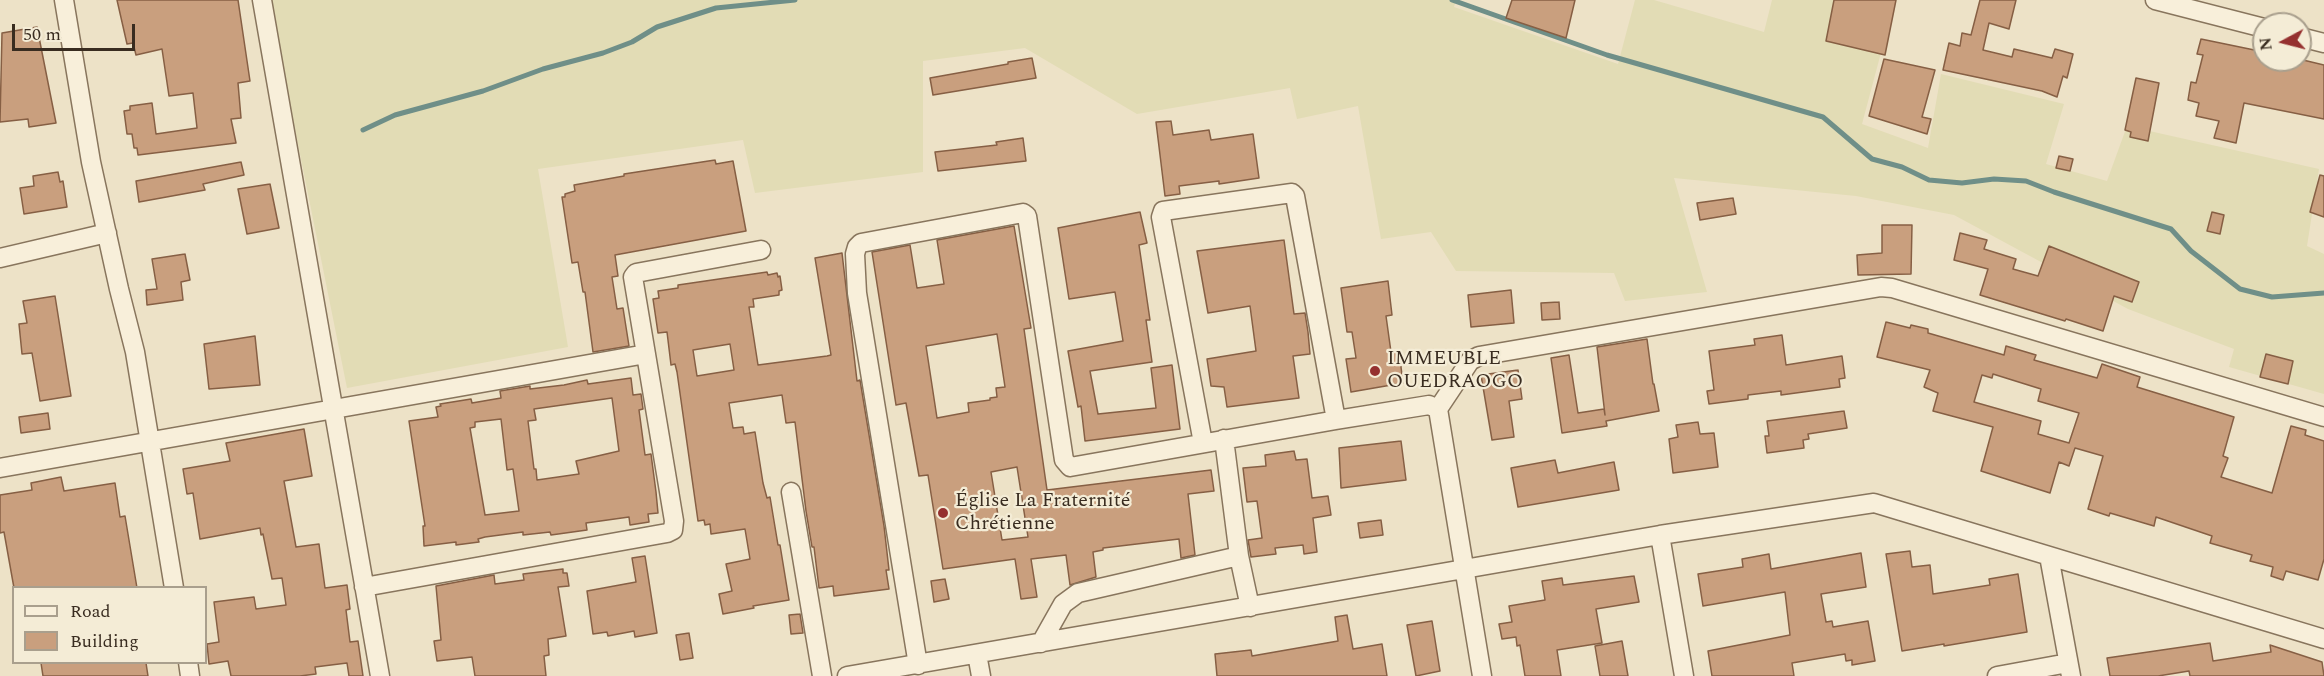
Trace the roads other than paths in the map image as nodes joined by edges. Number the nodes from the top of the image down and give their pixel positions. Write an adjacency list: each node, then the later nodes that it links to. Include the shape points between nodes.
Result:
1 (64, 0): 5 (street)
2 (262, 0): 9 (street)
3 (2155, 0): 4 (street)
4 (2252, 24)
5 (107, 233): 7 (street); 14 (street, via 135,352)
6 (761, 250): 8 (street, via 636,273 633,282)
7 (0, 258)
8 (646, 354): 9 (street); 23 (street, via 673,530)
9 (333, 409): 14 (street); 23 (street)
10 (1438, 409): 11 (street, via 1470,361 1479,356 1881,287); 12 (street, via 1429,405); 21 (street)
11 (2324, 417)
12 (1336, 420): 13 (street); 15 (street, via 1295,196 1292,193 1163,211)
13 (1224, 439): 15 (street); 19 (street)
14 (149, 441): 16 (street); 22 (street)
15 (1203, 443): 28 (street, via 1070,467 1066,464 1029,220 1023,213 861,243 855,254 857,293)
16 (0, 468)
17 (791, 492): 31 (street)
18 (1660, 535): 20 (street, via 1874,503); 21 (street); 35 (street)
19 (1239, 556): 24 (street); 26 (street, via 1078,593 1063,604)
20 (2049, 556): 25 (street); 29 (street)
21 (1463, 569): 24 (street); 34 (street)
22 (174, 586)
23 (364, 587): 30 (street)
24 (1250, 607): 26 (street)
25 (2324, 639)
26 (1041, 643): 27 (street)
27 (977, 654): 28 (street); 33 (street)
28 (918, 665): 32 (street)
29 (2070, 670): 36 (street)
30 (380, 676)
31 (822, 676)
32 (847, 676)
33 (981, 676)
34 (1482, 676)
35 (1684, 676)
36 (1997, 676)

